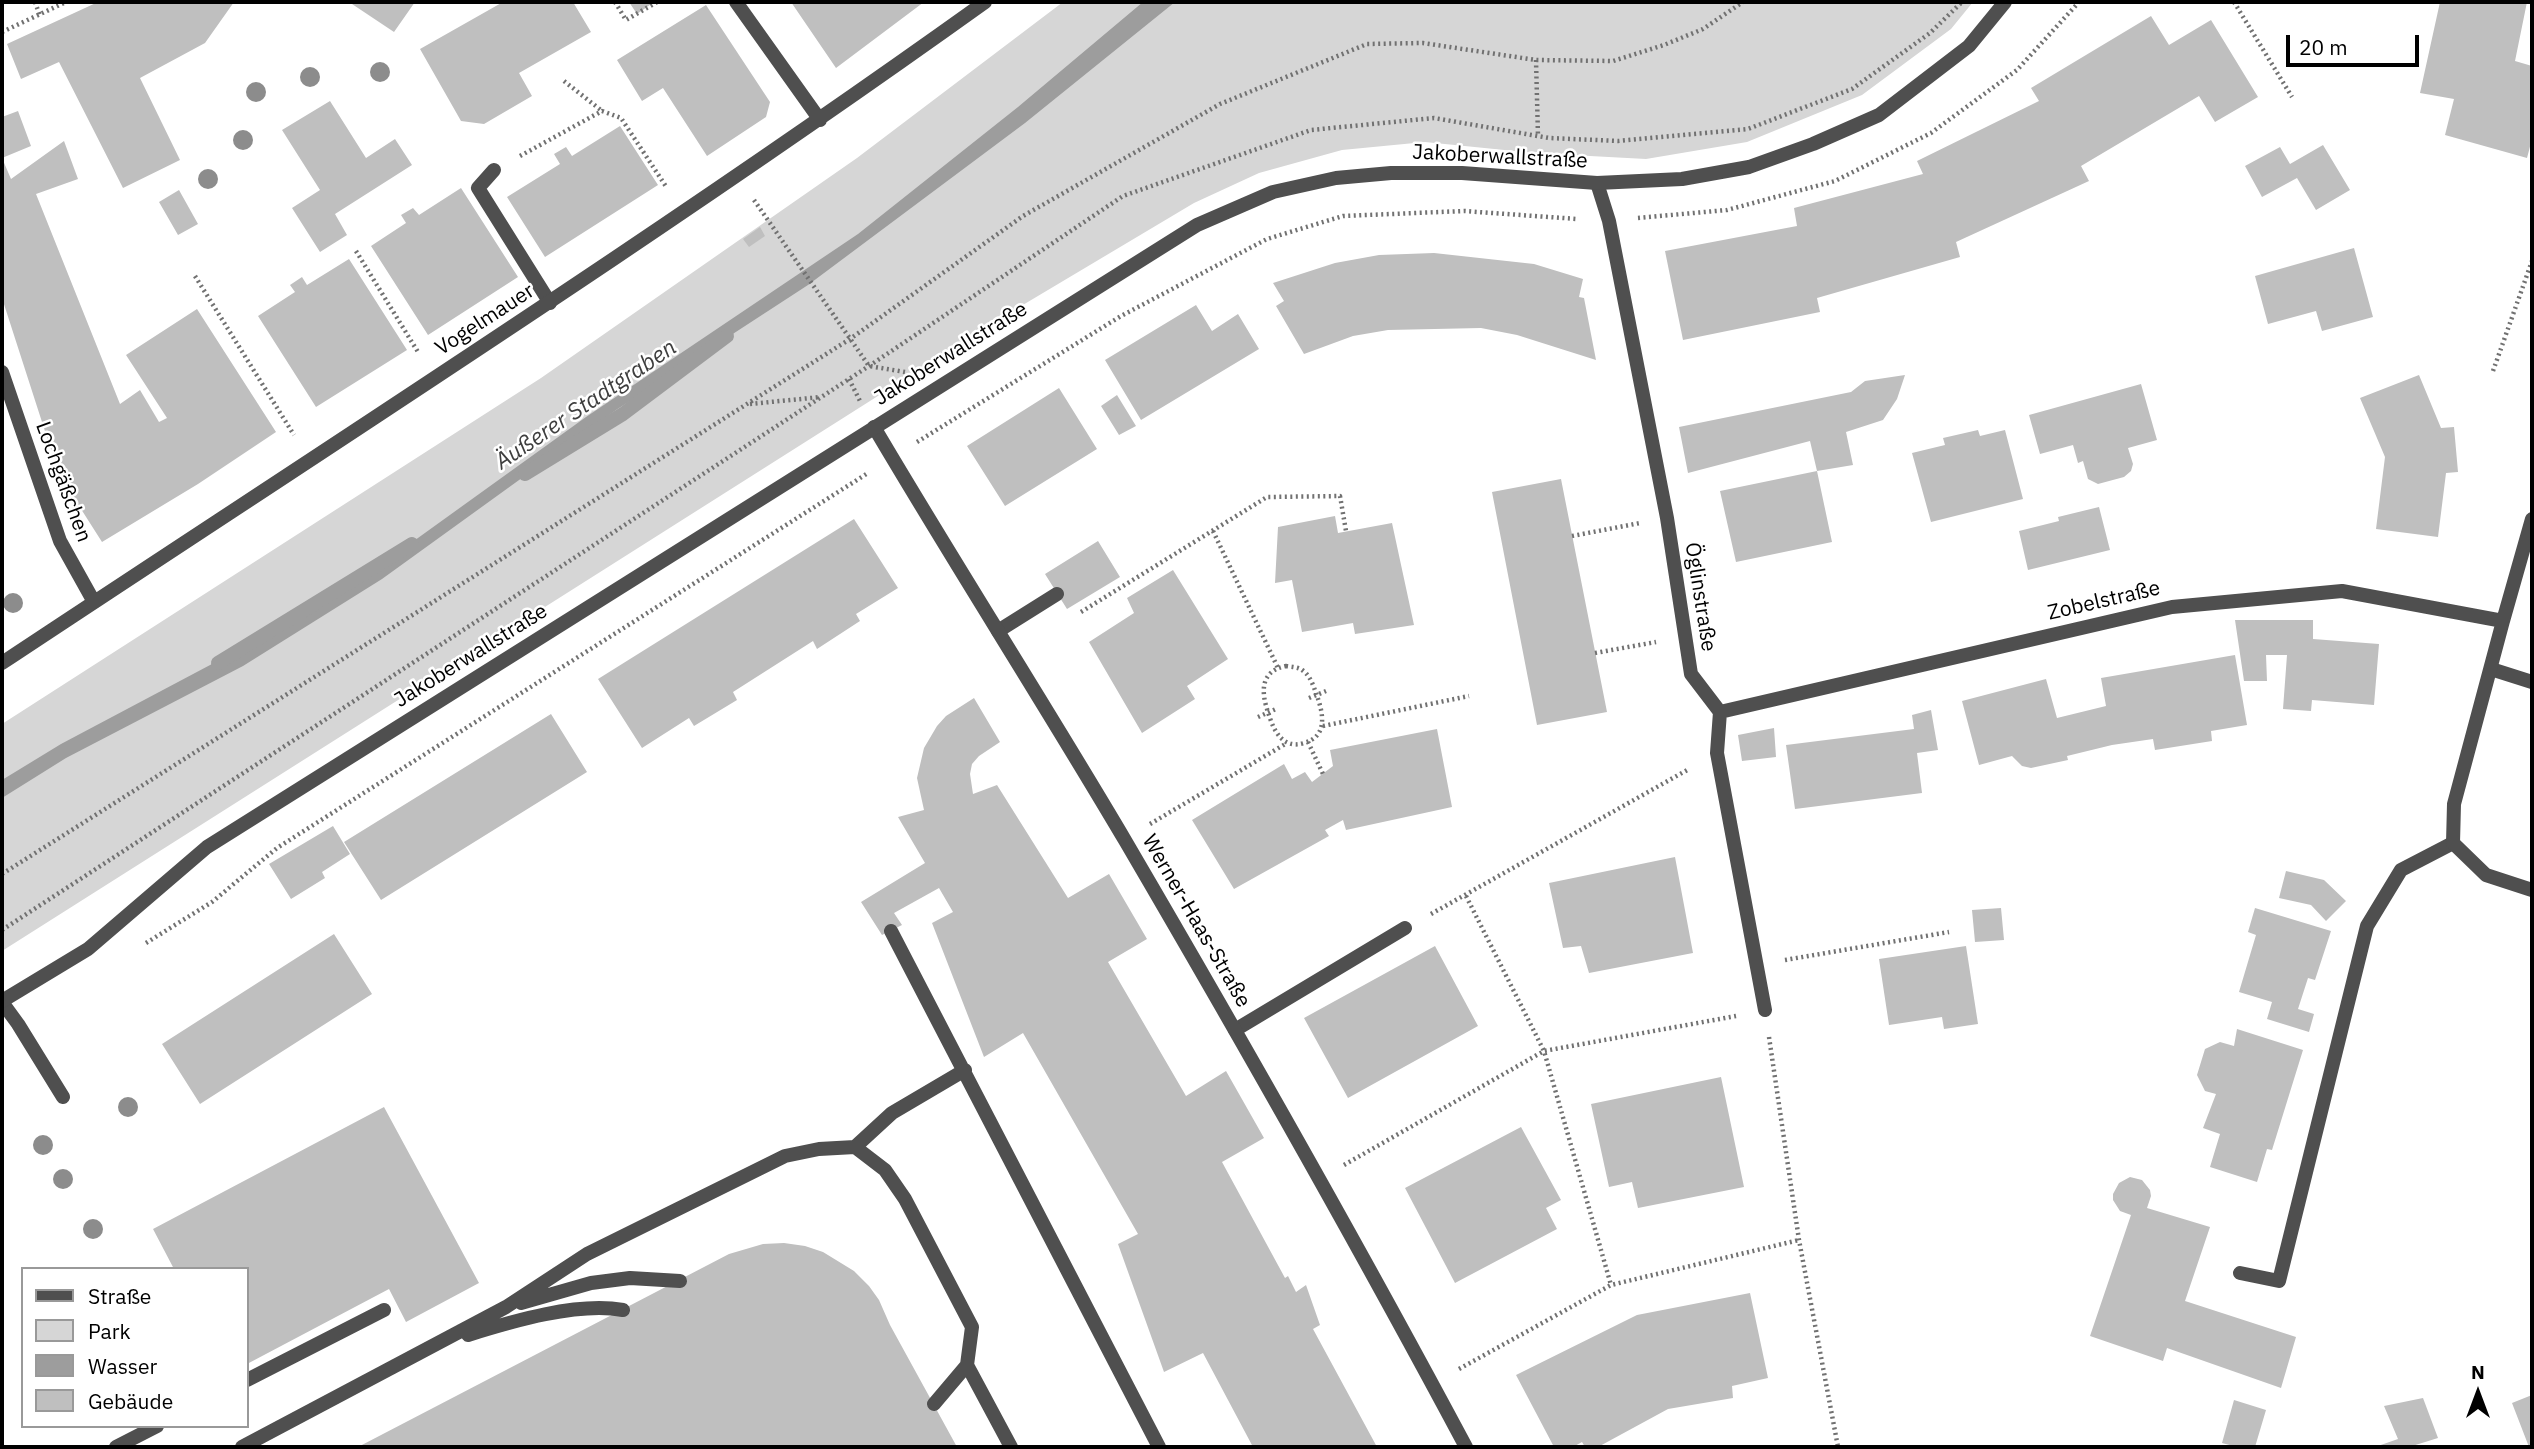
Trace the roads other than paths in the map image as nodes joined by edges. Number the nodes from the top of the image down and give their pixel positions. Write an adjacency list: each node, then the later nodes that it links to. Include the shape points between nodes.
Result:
1 (736, 2): 4 (street)
2 (985, 2): 4 (street, Vogelmauer)
3 (2006, 2): 6 (street, Jakoberwallstraße, via 1969,46 1879,115 1749,167 1682,179)
4 (820, 120): 7 (street, Vogelmauer)
5 (494, 170): 7 (street, via 478,188)
6 (1597, 183): 9 (street, Jakoberwallstraße, via 1391,173 1336,178 1273,192 1197,225); 18 (street, Öglinstraße, via 1667,518 1691,674)
7 (550, 303): 12 (street, Vogelmauer)
8 (2, 372): 12 (street, Lochgäßchen, via 60,541)
9 (874, 427): 14 (street, Werner-Haas-Straße); 23 (street, Jakoberwallstraße, via 207,847 88,948)
10 (2532, 519): 13 (street)
11 (1057, 594): 14 (street)
12 (94, 602): 15 (street, Vogelmauer)
13 (2503, 621): 16 (street); 18 (street, Zobelstraße, via 2342,591 2172,607)
14 (998, 631): 25 (street, Werner-Haas-Straße)
15 (2, 663)
16 (2491, 669): 17 (street); 19 (street, via 2454,804)
17 (2532, 682)
18 (1720, 712): 24 (street, via 1717,752)
19 (2453, 843): 20 (street, via 2486,875); 29 (street, via 2401,870 2367,926 2279,1281)
20 (2532, 890)
21 (1405, 929): 25 (street)
22 (891, 931): 26 (street)
23 (2, 1001): 27 (street)
24 (1765, 1010)
25 (1236, 1030): 43 (street, Werner-Haas-Straße)
26 (965, 1070): 28 (street, via 892,1113); 42 (street)
27 (64, 1097)
28 (855, 1147): 31 (street, via 785,1156 587,1254); 35 (street, via 885,1170 905,1199 972,1327)
29 (2240, 1273)
30 (680, 1281): 31 (street, via 631,1278 591,1283)
31 (506, 1307): 34 (street)
32 (384, 1310): 36 (street)
33 (623, 1310): 34 (street, via 593,1308 543,1316)
34 (437, 1344): 40 (street)
35 (967, 1365): 37 (street); 41 (street)
36 (248, 1379)
37 (934, 1404)
38 (154, 1428): 39 (street)
39 (116, 1447)
40 (242, 1447)
41 (1010, 1447)
42 (1159, 1447)
43 (1465, 1447)

